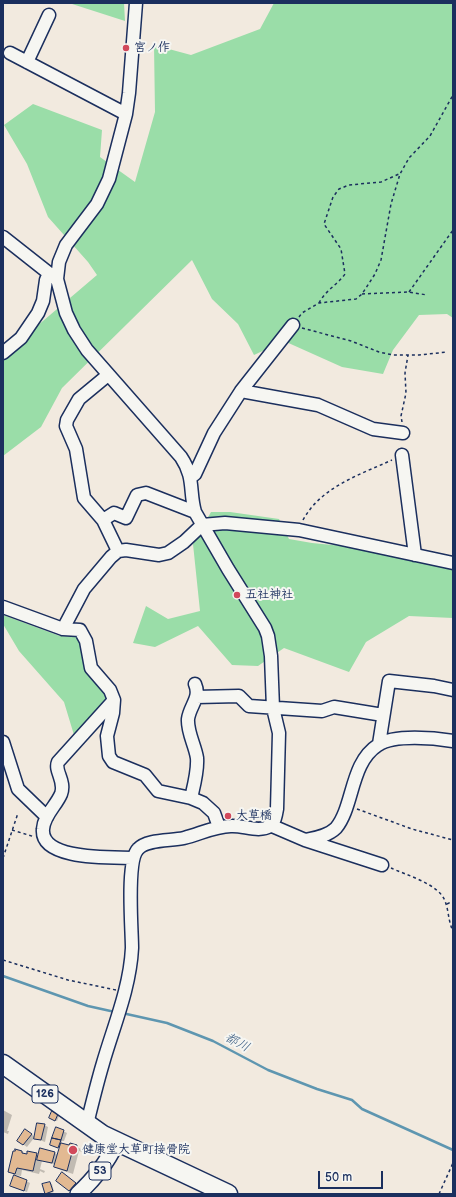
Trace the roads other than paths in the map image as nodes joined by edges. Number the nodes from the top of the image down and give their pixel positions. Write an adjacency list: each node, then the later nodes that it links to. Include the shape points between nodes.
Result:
1 (136, 3): 5 (street)
2 (49, 15): 4 (street)
3 (10, 53): 4 (street)
4 (27, 62): 5 (street)
5 (126, 114): 7 (street, via 104,192 98,204 66,245)
6 (3, 237): 7 (street)
7 (53, 276): 9 (street, via 46,280 43,301 38,313 20,338); 10 (street, via 74,330)
8 (293, 325): 11 (street)
9 (3, 352)
10 (108, 375): 14 (street, via 181,457 188,467); 16 (street, via 79,399 66,426 76,449 84,498)
11 (241, 391): 12 (street, via 318,405 373,429); 14 (street, via 214,433 195,474)
12 (403, 433)
13 (402, 455): 19 (street)
14 (190, 478): 15 (street)
15 (195, 512): 16 (street, via 146,493 137,496 126,518 114,514); 17 (street)
16 (103, 520): 18 (street)
17 (202, 525): 18 (street, via 168,553 159,555); 19 (street, via 225,523 299,530); 27 (street, via 261,620 268,636)
18 (118, 551): 22 (street, via 84,589)
19 (415, 555): 20 (street)
20 (453, 563)
21 (3, 607): 22 (street)
22 (63, 630): 26 (street, via 80,630 86,641 91,668 110,690)
23 (195, 684): 25 (street, via 198,690)
24 (453, 690): 28 (street, via 390,680)
25 (196, 697): 27 (street, via 239,696 249,706); 32 (street, via 188,718 197,762)
26 (114, 700): 32 (street, via 107,736 109,756 113,762 146,775 158,791); 33 (street, via 58,762 62,780 61,794)
27 (273, 708): 28 (street, via 322,711 334,707); 34 (street, via 279,733 277,809)
28 (383, 715): 31 (street)
29 (453, 741): 31 (street, via 411,738)
30 (3, 742): 33 (street, via 18,789)
31 (379, 744): 36 (street, via 365,758 335,828 322,836)
32 (191, 798): 35 (street, via 209,807)
33 (47, 817): 37 (street, via 43,827 45,840 50,845 70,854)
34 (270, 825): 35 (street, via 259,829); 36 (street)
35 (219, 827): 37 (street, via 184,838 148,843 137,849)
36 (305, 840): 38 (street)
37 (133, 858): 40 (street, via 132,950 125,992)
38 (382, 865)
39 (3, 1064): 40 (highway, 126)
40 (87, 1124): 41 (highway, 126)
41 (117, 1142): 42 (main road, 53, via 101,1170); 43 (highway, 126)
42 (78, 1194)
43 (228, 1194)

